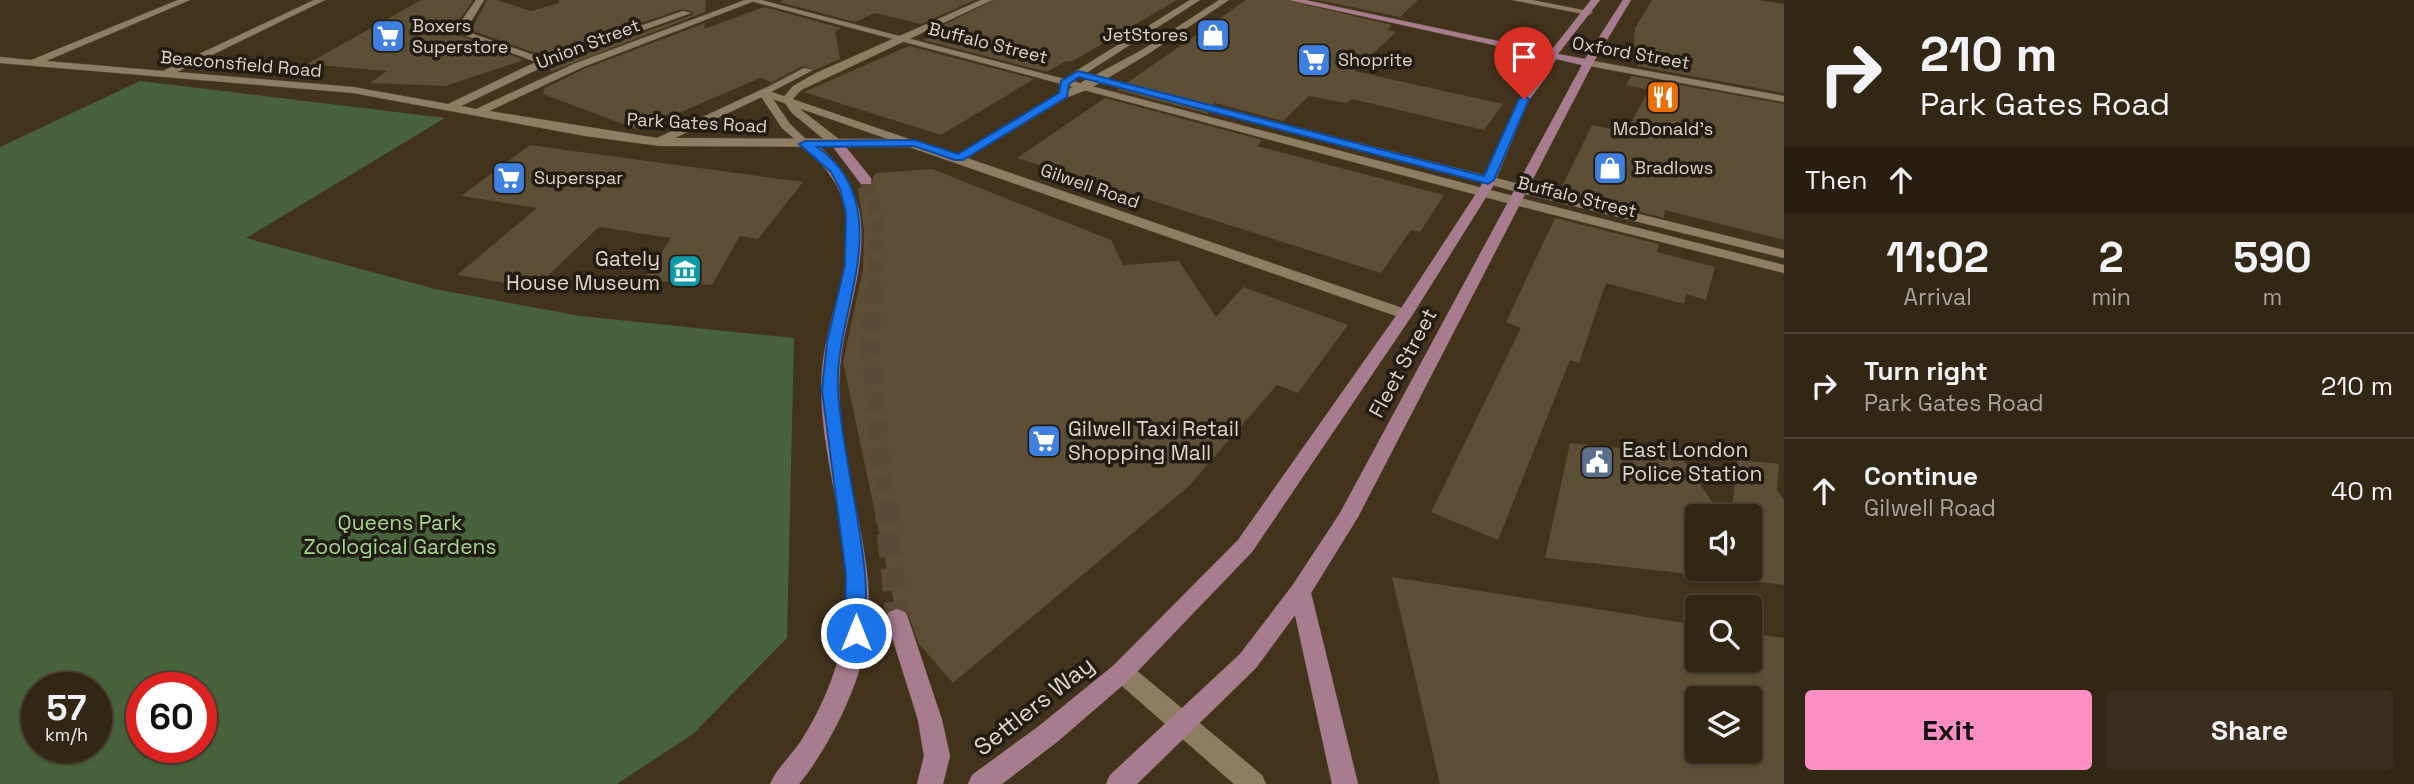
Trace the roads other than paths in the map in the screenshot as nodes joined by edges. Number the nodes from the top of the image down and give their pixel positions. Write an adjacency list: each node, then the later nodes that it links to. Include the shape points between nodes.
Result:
1 (186, 0): 23 (street)
2 (298, 0): 24 (street)
3 (321, 0): 26 (street)
4 (480, 0): 22 (street, via 464,24 465,34)
5 (723, 0): 22 (street, Union Street)
6 (752, 0): 18 (street, Buffalo Street); 35 (street, Union Street, via 565,71)
7 (794, 0): 17 (street, Buffalo Street)
8 (988, 0): 16 (street)
9 (1196, 0): 25 (street)
10 (1225, 0): 27 (street)
11 (1293, 0): 19 (main road, Oxford Street)
12 (1516, 0): 15 (street)
13 (1596, 0): 15 (main road, Fleet Street)
14 (1627, 0): 20 (main road, Fleet Street)
15 (1589, 12): 19 (main road, Fleet Street)
16 (914, 33): 17 (street, Buffalo Street); 25 (street, Buffalo Street)
17 (897, 34): 18 (street, Buffalo Street); 29 (street, Buffalo Street); 32 (street, via 806,82)
18 (881, 36): 31 (street)
19 (1554, 52): 20 (main road, Oxford Street); 42 (main road, Fleet Street, via 1524,99)
20 (1591, 58): 30 (street, Oxford Street); 33 (street, Oxford Street); 43 (main road, Fleet Street)
21 (0, 60): 23 (street, Beaconsfield Road)
22 (545, 62): 34 (street, Union Street)
23 (31, 63): 24 (street, Beaconsfield Road)
24 (143, 73): 26 (street, Beaconsfield Road)
25 (1078, 74): 27 (street, Buffalo Street); 29 (street)
26 (163, 75): 34 (street, Beaconsfield Road, via 353,90)
27 (1098, 79): 28 (street); 42 (street, Buffalo Street)
28 (1085, 88): 29 (street, Buffalo Street); 42 (street, Buffalo Street)
29 (1064, 89): 40 (street)
30 (1784, 89)
31 (763, 92): 32 (street, Gilwell Road); 36 (street); 39 (street, via 773,110)
32 (787, 99): 37 (street); 38 (street, Gilwell Road)
33 (1784, 99)
34 (452, 106): 35 (street, Beaconsfield Road)
35 (478, 112): 36 (street, Park Gates Road)
36 (660, 142): 39 (street, Park Gates Road)
37 (836, 143): 38 (street, Park Gates Road); 39 (street, Park Gates Road); 41 (main road)
38 (915, 143): 40 (street, Gilwell Road)
39 (805, 144): 51 (main road, via 836,170 852,213 852,265 834,342 830,390 856,575 856,633 839,688 812,747)
40 (959, 158): 46 (street, Gilwell Road)
41 (866, 181)
42 (1485, 186): 43 (street, Buffalo Street); 46 (main road, Fleet Street)
43 (1519, 195): 44 (street, Buffalo Street); 45 (street, Buffalo Street); 47 (main road, Fleet Street, via 1348,517)
44 (1784, 254)
45 (1784, 270)
46 (1405, 314): 49 (main road, Fleet Street, via 1245,546)
47 (1300, 592): 50 (main road, Fleet Street, via 1248,661); 56 (main road)
48 (897, 618): 52 (main road, via 930,720 937,756)
49 (1122, 672): 50 (street); 53 (main road, Settlers Way)
50 (1185, 723): 54 (main road); 55 (street)
51 (783, 784)
52 (930, 784)
53 (981, 784)
54 (1119, 784)
55 (1253, 784)
56 (1345, 784)

